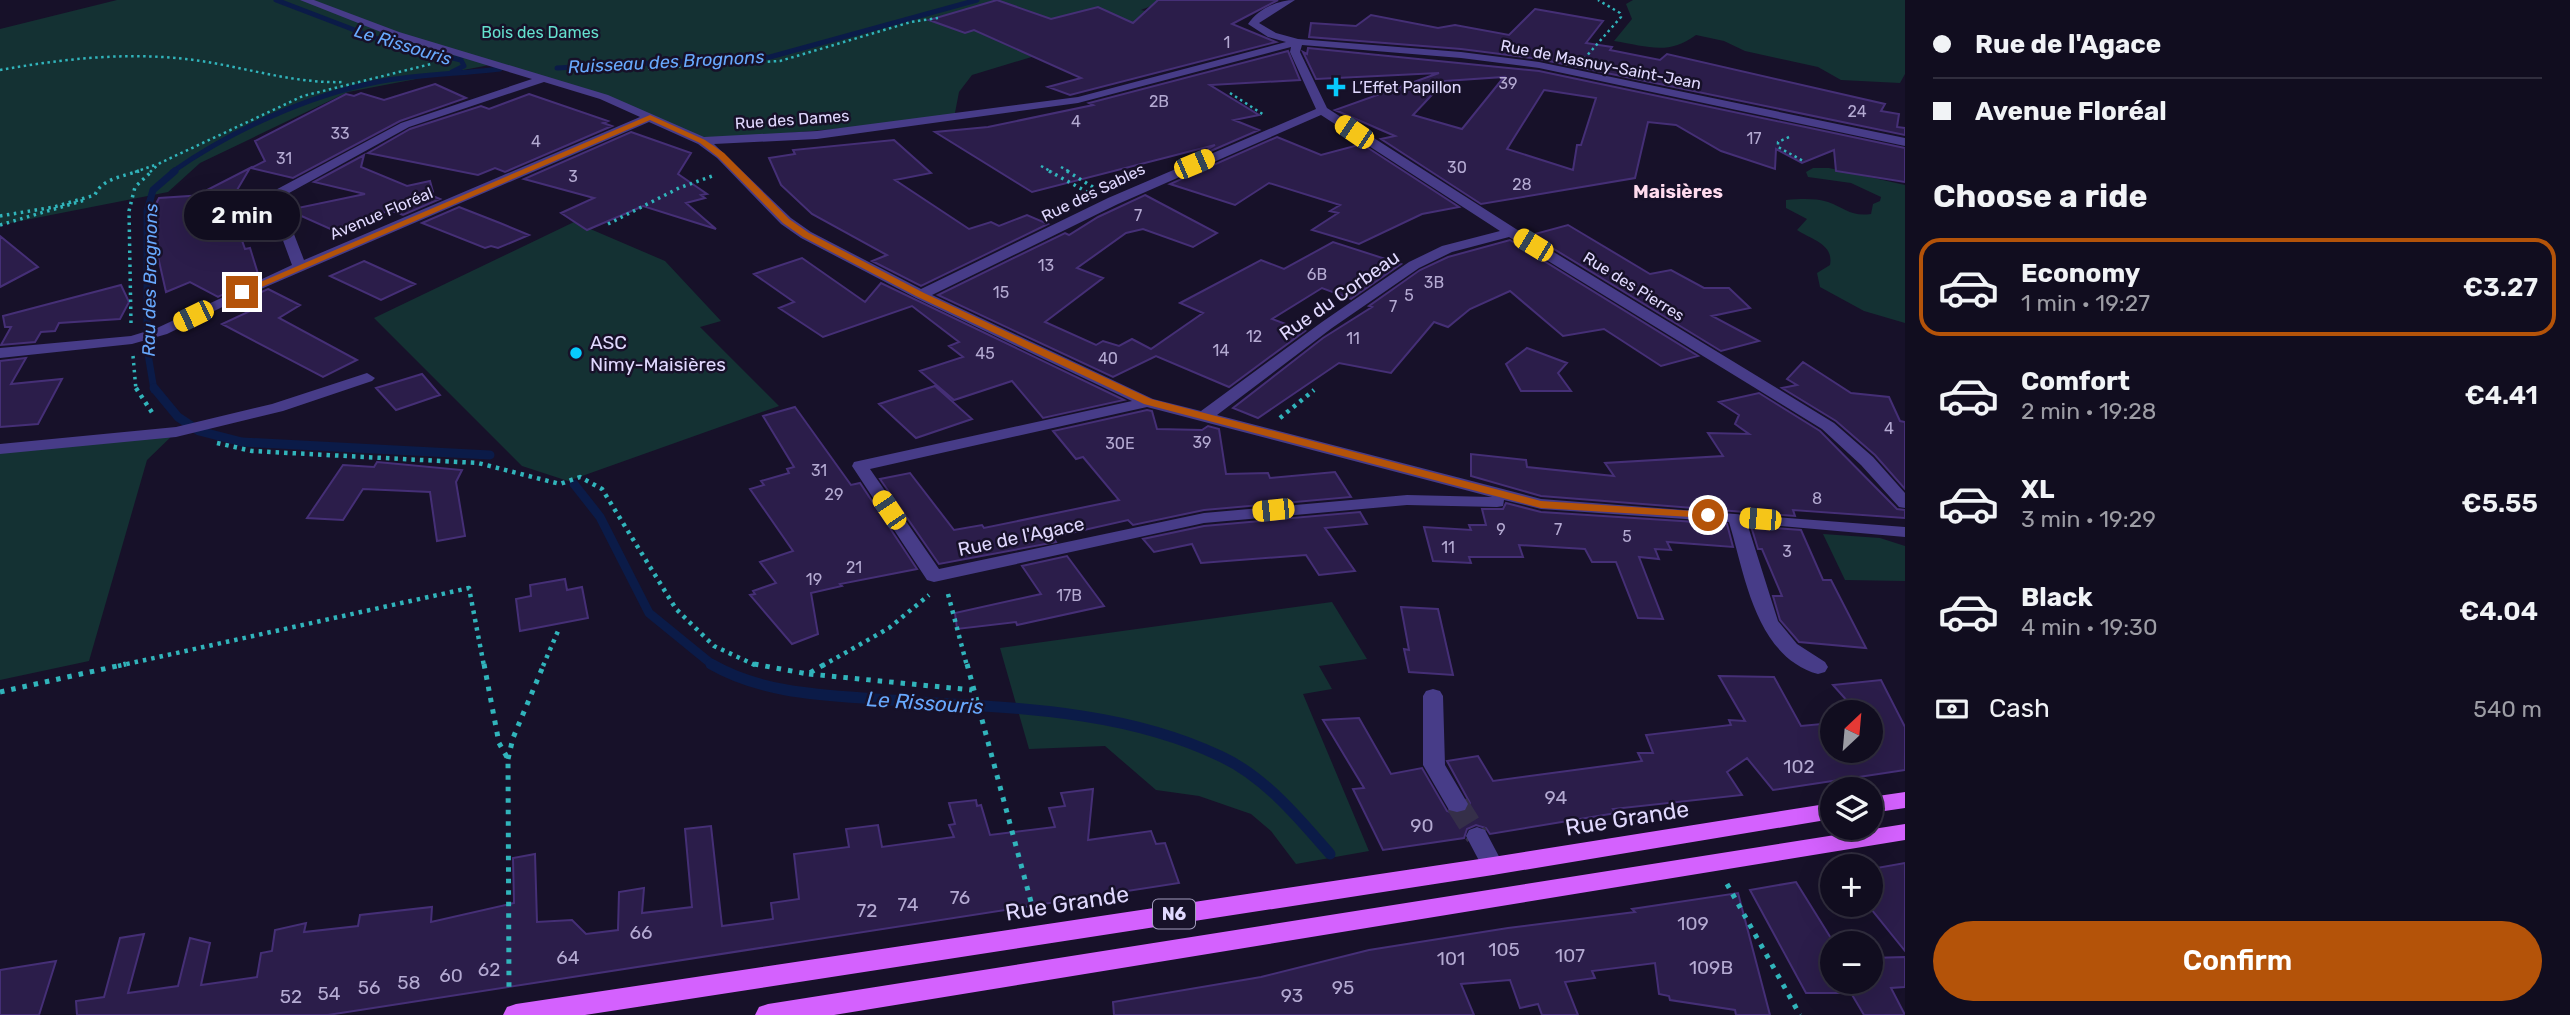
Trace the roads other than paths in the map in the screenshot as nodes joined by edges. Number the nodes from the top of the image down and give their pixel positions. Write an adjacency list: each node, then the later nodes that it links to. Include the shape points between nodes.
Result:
1 (305, 0): 4 (street, Rue des Dames, via 395,34)
2 (1290, 0): 3 (street, Rue de Masnuy-Saint-Jean, via 1253,24)
3 (1298, 43): 5 (street, via 1294,52); 7 (street, Rue des Dames, via 1078,100 817,135); 8 (street, Rue de Masnuy-Saint-Jean, via 1461,55 1573,71)
4 (546, 78): 6 (street, Rue des Dames); 10 (street, via 405,125 272,197)
5 (1322, 110): 9 (street, Rue des Pierres); 11 (street, Rue des Sables, via 1110,203)
6 (650, 117): 7 (street, Rue des Dames); 10 (street, Avenue Floréal)
7 (702, 142): 11 (street, Rue de l'Agace, via 806,235)
8 (1905, 142)
9 (1511, 232): 15 (street, Rue du Corbeau, via 1447,249 1414,265); 17 (street, Rue des Pierres, via 1828,426)
10 (300, 267): 12 (street, Avenue Floréal, via 162,331 132,340)
11 (921, 295): 14 (street, Rue de l'Agace)
12 (0, 353)
13 (367, 378): 16 (street, via 277,408 176,432)
14 (1147, 401): 15 (street, Rue de l'Agace); 18 (street, Rue de l'Agace, via 860,466 933,576 1250,512 1407,500)
15 (1204, 417): 18 (street, Rue de l'Agace)
16 (0, 449)
17 (1905, 503)
18 (1541, 504): 19 (street, Rue de l'Agace)
19 (1736, 517): 20 (street, Rue de l'Agace); 21 (street, via 1769,623 1790,649)
20 (1905, 533)
21 (1818, 667)
22 (1433, 696): 25 (street, via 1434,765)
23 (1905, 800): 24 (main road)
24 (1883, 803)
25 (1457, 804)
26 (1820, 813): 29 (main road, Rue Grande / N6)
27 (1905, 832): 31 (main road, N6)
28 (1477, 836): 29 (street)
29 (1493, 866): 30 (main road, Rue Grande / N6)
30 (513, 1008)
31 (768, 1015)

